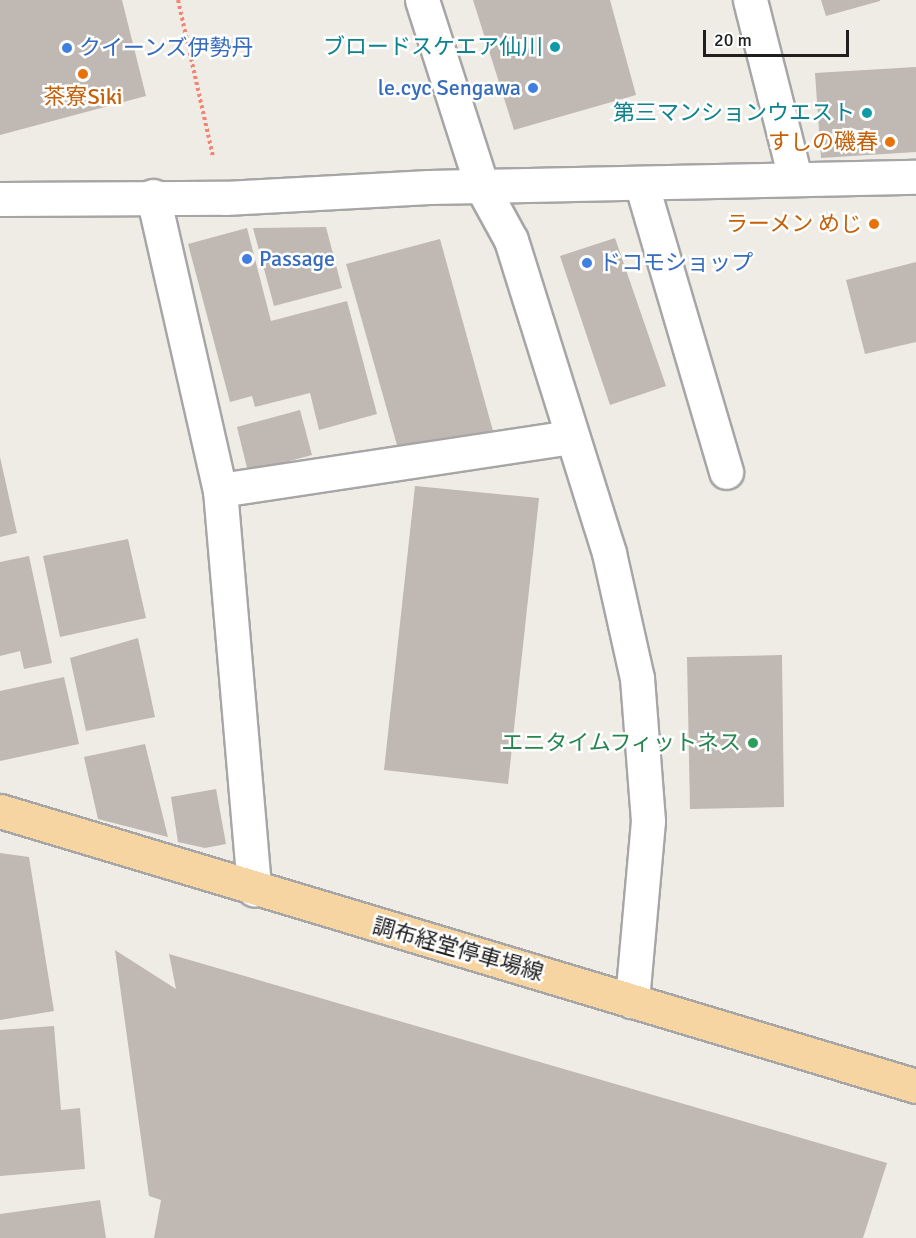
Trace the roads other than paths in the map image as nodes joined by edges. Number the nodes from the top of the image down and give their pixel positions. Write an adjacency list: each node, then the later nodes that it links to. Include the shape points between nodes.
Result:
1 (422, 0): 6 (street)
2 (750, 0): 4 (street)
3 (916, 177): 4 (street)
4 (795, 178): 5 (street)
5 (642, 186): 6 (street); 10 (street)
6 (482, 187): 7 (street, via 225,198); 9 (street, via 511,240)
7 (153, 195): 8 (street); 11 (street)
8 (0, 199)
9 (570, 437): 11 (street); 14 (street, via 609,553 638,678 648,821)
10 (726, 472)
11 (220, 490): 13 (street)
12 (0, 811): 13 (main road, 調布経堂停車場線)
13 (254, 890): 14 (main road, 調布経堂停車場線)
14 (632, 1001): 15 (main road, 調布経堂停車場線)
15 (916, 1086)

